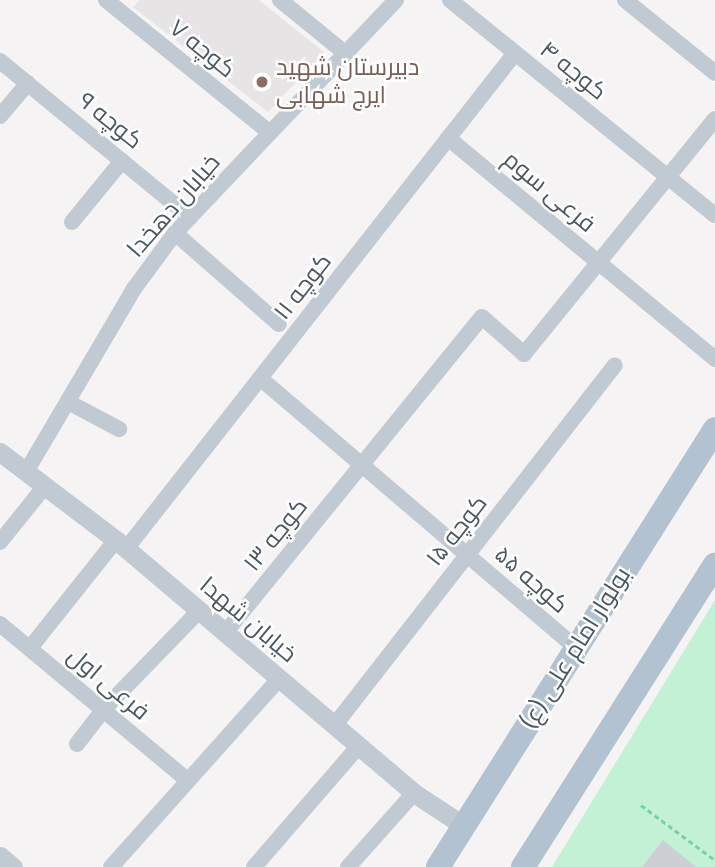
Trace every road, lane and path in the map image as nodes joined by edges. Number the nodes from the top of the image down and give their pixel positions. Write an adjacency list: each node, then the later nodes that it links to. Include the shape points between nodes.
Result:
1 (106, 0): 13 (street, کوچه ۷)
2 (280, 0): 6 (street)
3 (397, 0): 6 (street, خیابان دهخدا)
4 (450, 0): 7 (street, کوچه ۴)
5 (625, 0): 9 (street)
6 (345, 53): 13 (street, خیابان دهخدا)
7 (515, 53): 14 (street, کوچه ۱۱); 16 (street, کوچه ۴)
8 (0, 61): 10 (street, کوچه ۹)
9 (715, 73)
10 (27, 83): 11 (street); 15 (street, کوچه ۹)
11 (0, 116)
12 (715, 119): 16 (street)
13 (270, 133): 18 (street, خیابان دهخدا)
14 (448, 138): 21 (street, فرعی سوم); 25 (street, کوچه ۱۱)
15 (122, 161): 18 (street, کوچه ۹); 19 (street)
16 (668, 177): 17 (street, کوچه ۴); 21 (street)
17 (715, 215)
18 (190, 217): 20 (street, خیابان دهخدا)
19 (72, 222)
20 (175, 233): 22 (street); 26 (street, خیابان دهخدا, via 133,290)
21 (598, 263): 23 (street); 30 (street, فرعی سوم, via 524,354 482,317)
22 (279, 324)
23 (715, 359)
24 (615, 365): 35 (street, کوچه ۱۵)
25 (260, 378): 30 (street); 34 (street, کوچه ۱۱)
26 (68, 402): 27 (street); 31 (street, خیابان دهخدا)
27 (119, 429)
28 (711, 444): 41 (main road, بولوار امام علی (ع))
29 (0, 452): 31 (street, خیابان شهدا)
30 (361, 465): 35 (street, کوچه ۵۵); 39 (street, کوچه ۱۳)
31 (26, 472): 32 (street, خیابان شهدا)
32 (45, 486): 33 (street); 34 (street, خیابان شهدا)
33 (0, 542)
34 (121, 545): 37 (street, خیابان شهدا); 40 (street, کوچه ۱۱)
35 (467, 555): 41 (street, کوچه ۵۵); 44 (street, کوچه ۱۵)
36 (715, 565): 58 (main road)
37 (199, 611): 39 (street, خیابان شهدا); 43 (street)
38 (0, 624): 40 (street, فرعی اول)
39 (225, 633): 42 (street, خیابان شهدا)
40 (30, 648): 43 (street, فرعی اول)
41 (576, 648): 50 (main road, بولوار امام علی (ع))
42 (279, 679): 44 (street, خیابان شهدا); 47 (street)
43 (104, 709): 45 (street); 47 (street, فرعی اول)
44 (334, 726): 46 (street, خیابان شهدا)
45 (77, 744)
46 (358, 747): 48 (street, خیابان شهدا); 53 (street)
47 (187, 780): 55 (street)
48 (414, 793): 50 (street, خیابان شهدا); 56 (street)
49 (641, 805): 52 (path)
50 (464, 826): 57 (main road, بولوار امام علی (ع))
51 (0, 856): 54 (street)
52 (715, 860)
53 (259, 861)
54 (13, 867)
55 (111, 867)
56 (348, 867)
57 (438, 867)
58 (523, 867)

